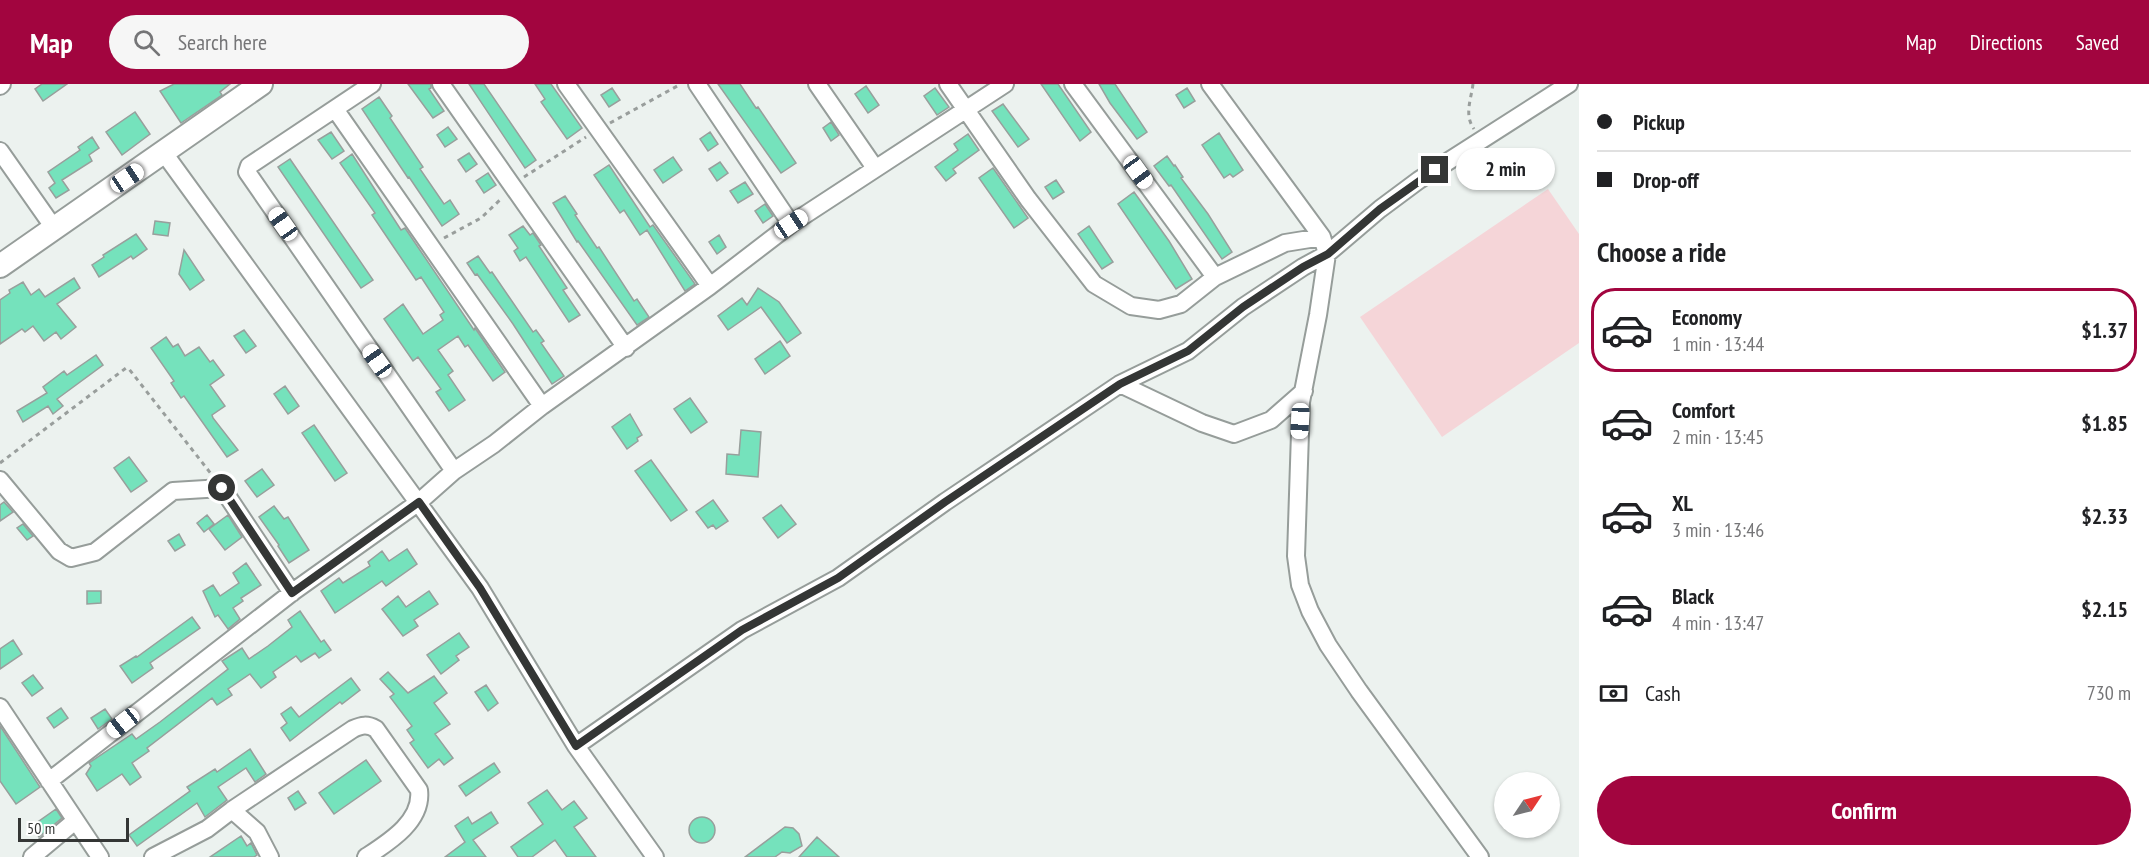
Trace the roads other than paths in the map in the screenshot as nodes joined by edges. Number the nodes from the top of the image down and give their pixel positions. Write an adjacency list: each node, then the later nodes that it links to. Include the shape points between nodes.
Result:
1 (261, 84): 15 (main road)
2 (372, 84): 12 (street)
3 (441, 84): 24 (street)
4 (566, 84): 23 (street)
5 (697, 84): 17 (street)
6 (817, 84): 16 (street)
7 (948, 84): 13 (street)
8 (1005, 84): 13 (street)
9 (1073, 84): 22 (street)
10 (1210, 84): 19 (street)
11 (1569, 84): 20 (street, via 1404,191)
12 (335, 110): 27 (street); 28 (street, via 249,166 247,172)
13 (968, 110): 16 (street); 22 (street, via 1028,199 1094,284 1131,306 1160,310 1181,304)
14 (0, 151): 18 (street)
15 (164, 153): 18 (main road); 30 (street)
16 (875, 168): 17 (street)
17 (791, 224): 23 (street)
18 (54, 228): 21 (main road)
19 (1322, 237): 20 (street); 22 (street, via 1285,243)
20 (1328, 254): 25 (street, via 1243,307 1188,351); 26 (street)
21 (0, 266)
22 (1215, 277)
23 (710, 286): 24 (street)
24 (626, 348): 27 (street)
25 (1120, 384): 26 (street, via 1234,434 1271,420); 33 (street, via 838,578 742,630)
26 (1304, 391): 43 (street, via 1296,556 1300,585 1310,612 1359,691)
27 (542, 406): 28 (street)
28 (454, 471): 30 (street)
29 (0, 480): 31 (street, via 59,551 71,558 95,552 173,491 222,488)
30 (419, 502): 31 (street); 33 (street, via 480,588)
31 (292, 593): 34 (street)
32 (0, 707): 34 (street)
33 (576, 746): 42 (street)
34 (49, 781): 36 (street)
35 (232, 810): 39 (street, via 207,829); 40 (street, via 257,832); 41 (street, via 352,729 370,725 419,790 420,798 415,815)
36 (75, 821): 37 (street); 38 (street)
37 (32, 857)
38 (100, 857)
39 (153, 857)
40 (270, 857)
41 (366, 857)
42 (655, 857)
43 (1480, 857)

